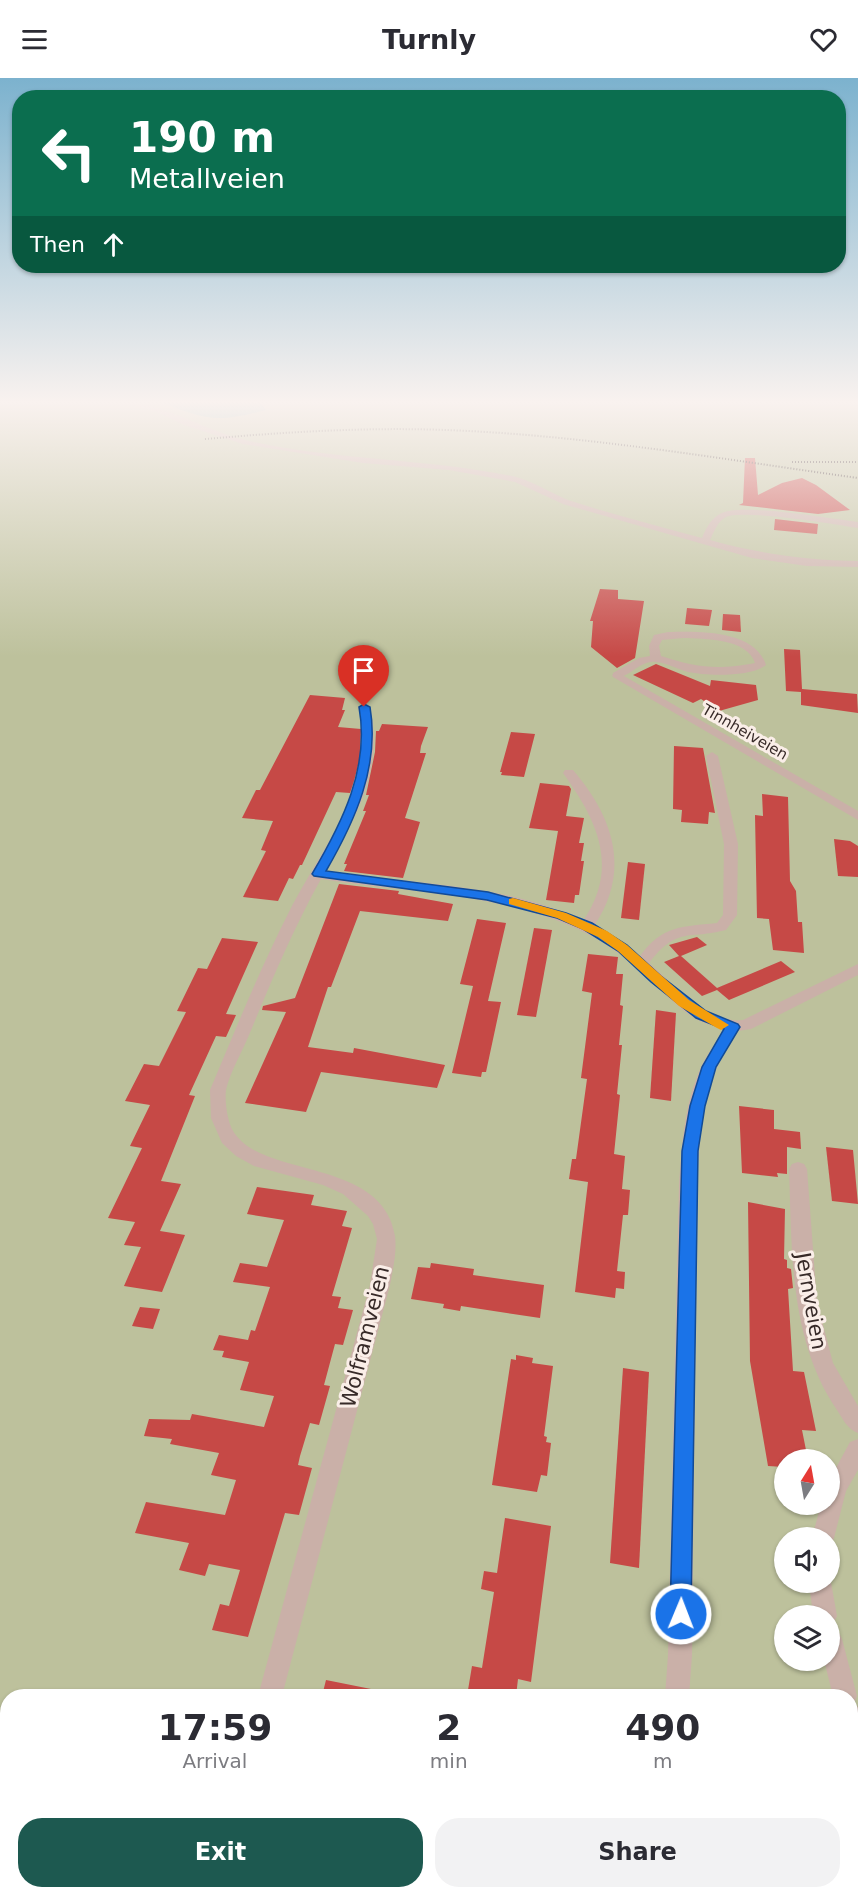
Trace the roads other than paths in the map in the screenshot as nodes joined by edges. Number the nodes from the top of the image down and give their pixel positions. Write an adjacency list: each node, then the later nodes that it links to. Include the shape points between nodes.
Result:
1 (530, 487): 3 (street, via 566,502)
2 (858, 525): 3 (street, via 729,513 713,524)
3 (705, 542): 4 (street, via 789,562)
4 (858, 564)
5 (657, 658): 5 (street, via 690,669 724,672 761,665 751,649 690,635 657,637); 9 (street, Tinnheiveien, via 643,660 617,675)
6 (364, 707): 10 (street, Wolframveien, via 369,732 363,777 341,834)
7 (712, 756): 12 (street, via 730,833 730,915 721,927 667,933)
8 (569, 772): 11 (street, via 584,789 609,849 604,893)
9 (858, 816)
10 (318, 874): 11 (street, via 488,896 540,908); 20 (street, Wolframveien, via 297,910 246,1021 218,1090 217,1111 221,1128 234,1147 252,1159 350,1190 375,1211 386,1239 385,1260)
11 (587, 926): 12 (street)
12 (640, 964): 14 (street, via 701,1015)
13 (858, 969): 14 (street, via 746,1025)
14 (733, 1027): 21 (street, via 709,1067 697,1106 690,1151)
15 (798, 1169): 16 (street, Jernveien, via 802,1266 815,1343 836,1393)
16 (858, 1423)
17 (858, 1449): 18 (street, via 836,1488)
18 (826, 1527)
19 (838, 1671): 22 (street)
20 (272, 1689)
21 (677, 1689)
22 (843, 1689)

